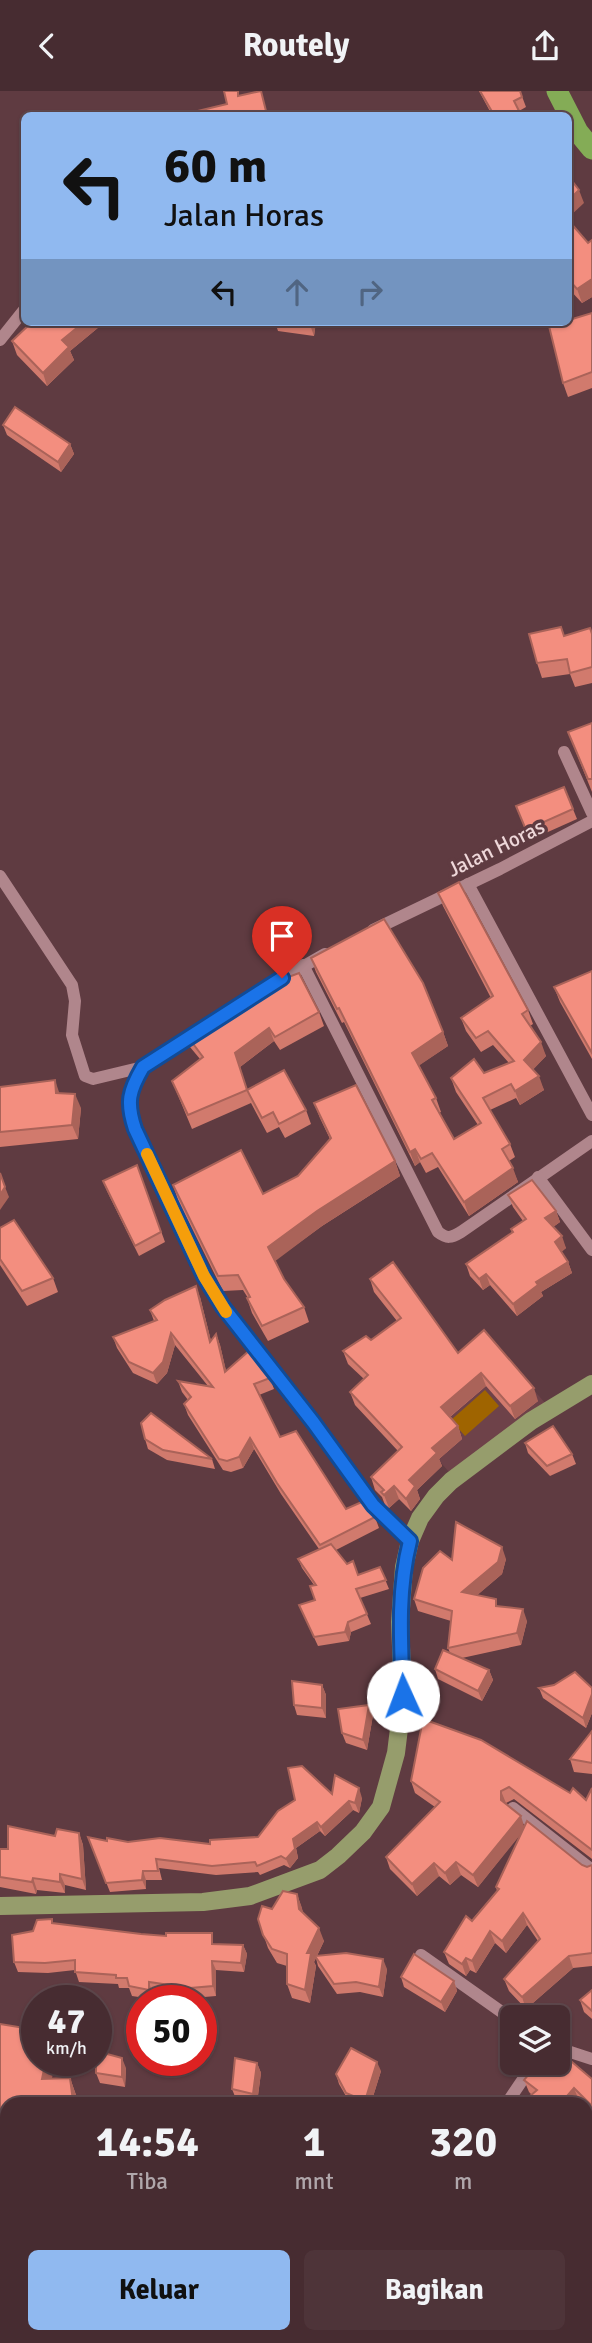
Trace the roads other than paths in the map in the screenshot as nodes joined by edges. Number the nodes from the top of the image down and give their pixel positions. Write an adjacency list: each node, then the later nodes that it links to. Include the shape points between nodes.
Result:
1 (557, 91): 2 (highway)
2 (567, 112)
3 (572, 122): 4 (highway)
4 (580, 139)
5 (21, 314): 6 (street)
6 (0, 341)
7 (564, 753): 8 (street)
8 (592, 813)
9 (592, 821): 11 (street, Jalan Horas)
10 (0, 876): 17 (street, via 72,985 72,1035 85,1076 93,1079)
11 (468, 884): 12 (street, Jalan Horas); 18 (street)
12 (362, 936)
13 (338, 948): 14 (street)
14 (303, 965): 15 (street); 20 (street, via 438,1232 452,1238)
15 (248, 999)
16 (215, 1020): 17 (street)
17 (143, 1067): 23 (street, via 129,1100 132,1122 213,1292 373,1505)
18 (592, 1115)
19 (592, 1141): 20 (street)
20 (538, 1177): 21 (street)
21 (592, 1250)
22 (592, 1384): 23 (main road, via 531,1421 451,1481 420,1518)
23 (410, 1541): 26 (main road, via 400,1622 403,1696 396,1753 381,1807 338,1856 320,1870 250,1896 203,1902)
24 (513, 1808): 25 (street)
25 (592, 1870)
26 (0, 1906)
27 (421, 1955): 28 (street)
28 (500, 2011)
29 (570, 2051): 30 (street)
30 (592, 2059)
31 (526, 2075): 32 (street)
32 (511, 2097)

